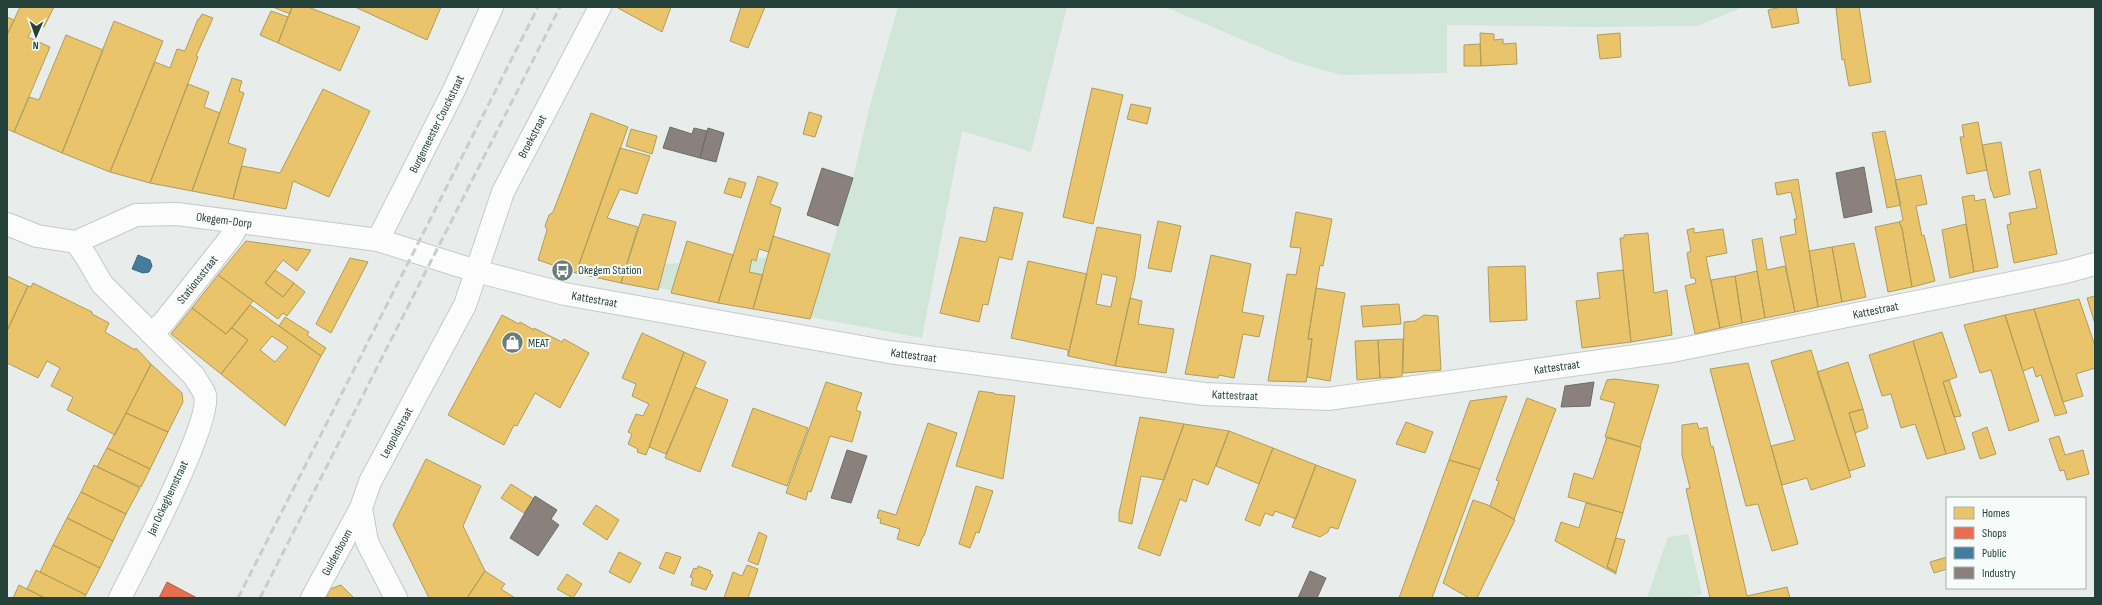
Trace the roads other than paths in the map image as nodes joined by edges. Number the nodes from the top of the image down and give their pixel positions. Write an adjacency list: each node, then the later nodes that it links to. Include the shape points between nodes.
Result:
1 (492, 7): 5 (main road, Burgemeester Couckstraat, via 454,90)
2 (600, 7): 8 (main road, Broekstraat, via 503,192)
3 (239, 222): 5 (main road, Okegem-Dorp); 6 (main road, Okegem-Dorp, via 177,214 136,215); 9 (main road, Stationsstraat, via 168,317)
4 (7, 224): 6 (main road, via 37,236)
5 (378, 240): 8 (main road, Kattestraat)
6 (76, 242): 9 (main road, via 102,284)
7 (2095, 264): 8 (main road, Kattestraat, via 1672,351 1328,399 1204,394 889,352 565,294)
8 (476, 270): 10 (main road, Leopoldstraat, via 465,305 370,482)
9 (151, 333): 11 (main road, Jan Ockeghemstraat, via 194,376 205,395 204,417)
10 (361, 508): 12 (main road, Guldenboom); 13 (main road, Leopoldstraat, via 367,542)
11 (120, 598)
12 (312, 598)
13 (396, 598)

